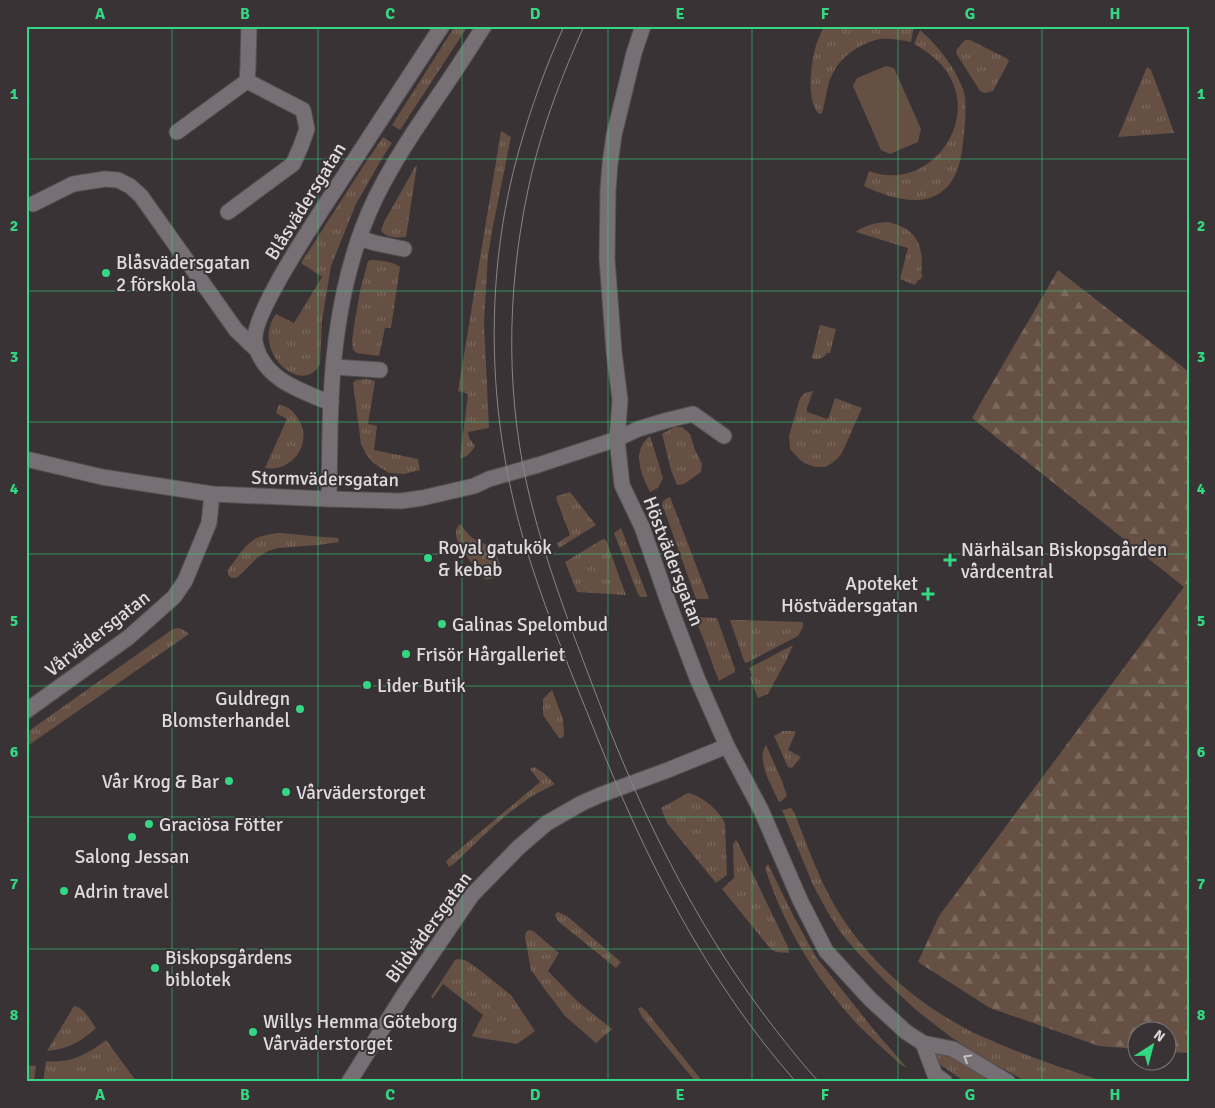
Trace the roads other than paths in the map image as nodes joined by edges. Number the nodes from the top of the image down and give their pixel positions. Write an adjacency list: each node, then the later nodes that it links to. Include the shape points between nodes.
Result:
1 (249, 26): 5 (street)
2 (442, 26): 11 (street, Blåsvädersgatan, via 296,251 257,328 255,341)
3 (484, 26): 9 (street, via 404,147 379,191)
4 (643, 26): 16 (street, Höstvädersgatan, via 614,135 608,190 607,259 620,400)
5 (247, 81): 6 (street); 8 (street, via 303,110 307,128 293,164)
6 (177, 132)
7 (33, 204): 11 (street, via 73,184 105,179 118,180 130,186 141,196 236,330)
8 (228, 212)
9 (359, 238): 10 (street); 12 (street, via 345,287)
10 (404, 249)
11 (258, 350): 14 (street, via 274,376)
12 (334, 367): 13 (street); 14 (street)
13 (380, 370)
14 (331, 403): 19 (street)
15 (724, 436): 16 (street, Stormvädersgatan, via 693,414 638,429)
16 (617, 439): 19 (street, Stormvädersgatan, via 474,486 422,498 401,501); 21 (street, Höstvädersgatan, via 622,485 642,527)
17 (26, 459): 18 (street, Stormvädersgatan, via 102,477)
18 (212, 494): 19 (street, Stormvädersgatan); 20 (street, Vårvädersgatan, via 209,523 185,581 174,597 129,637)
19 (329, 499)
20 (26, 711)
21 (727, 746): 22 (street, Höstvädersgatan, via 762,810 800,900 826,951 870,1000); 23 (street, Blidvädersgatan, via 582,803 548,823 519,847 472,895)
22 (922, 1043): 24 (street, via 935,1075); 25 (street, Höstvädersgatan, one-way to 22, via 953,1049)
23 (349, 1082)
24 (945, 1082)
25 (1008, 1082)

